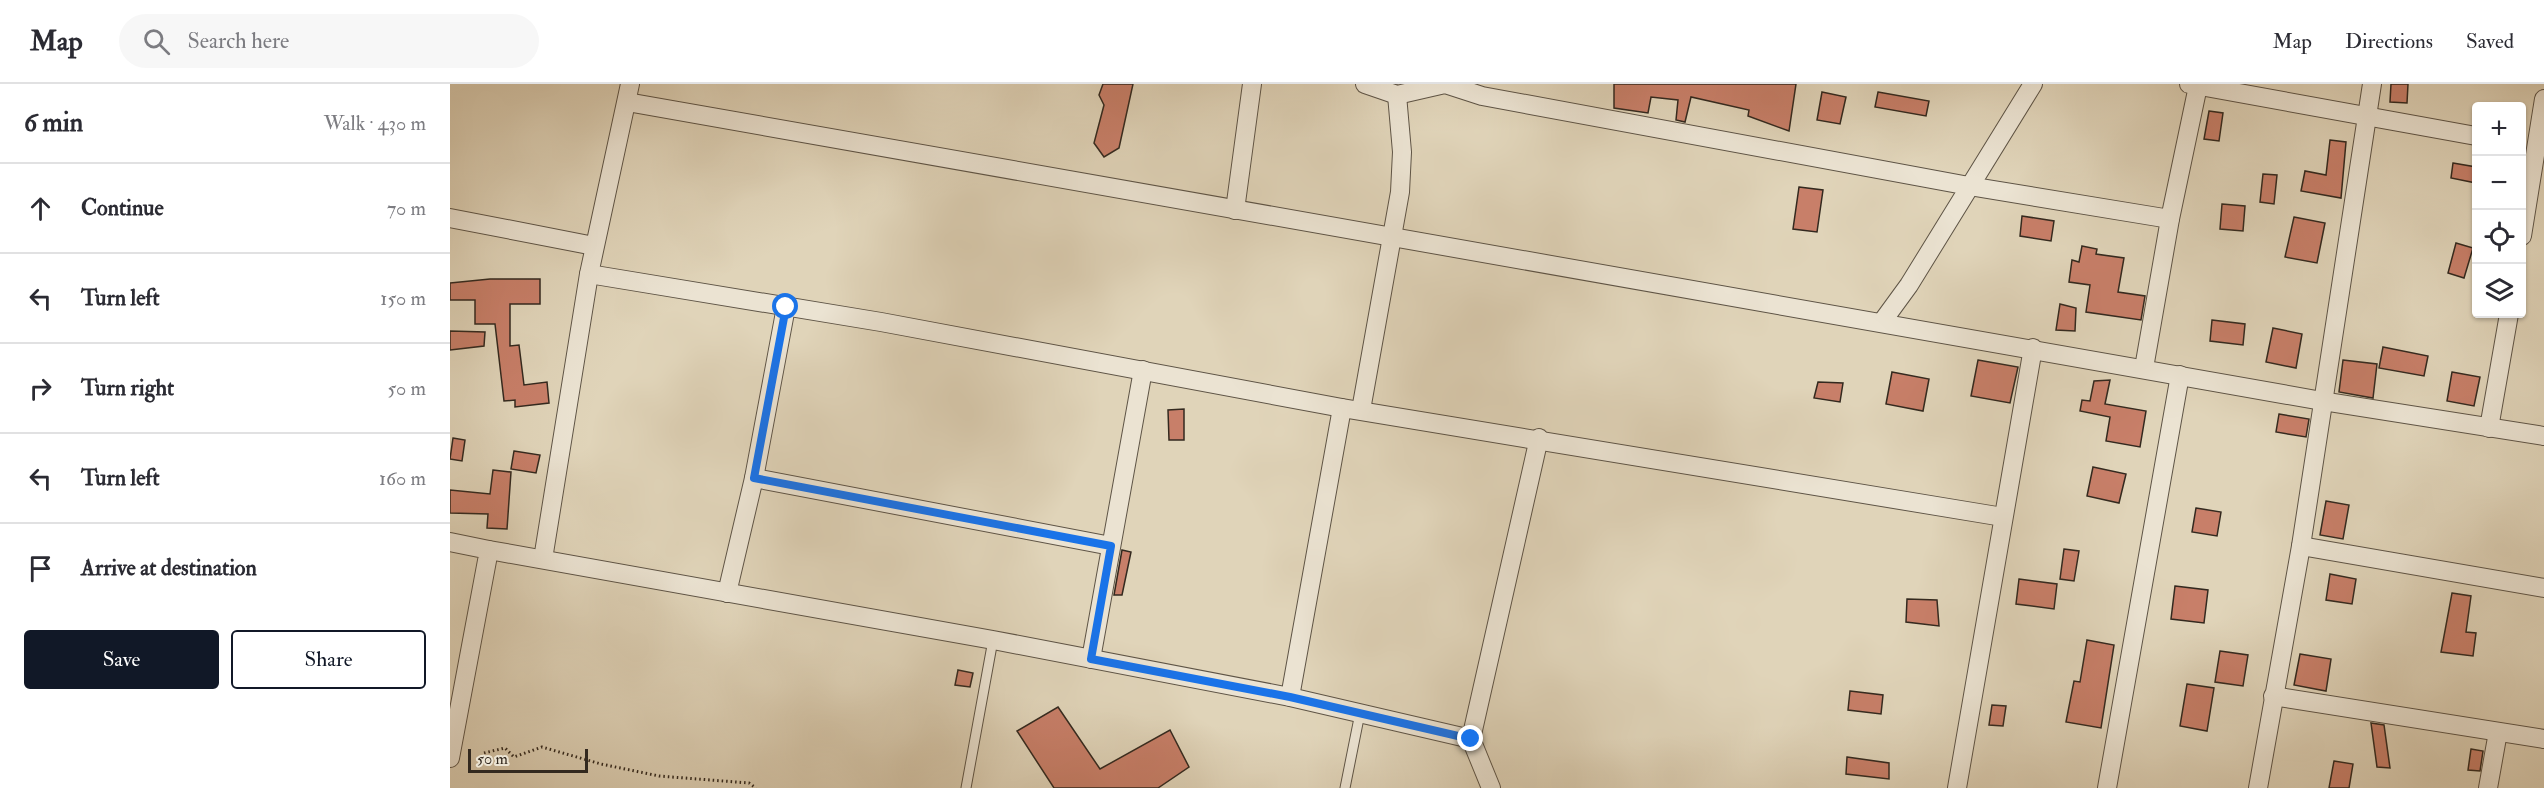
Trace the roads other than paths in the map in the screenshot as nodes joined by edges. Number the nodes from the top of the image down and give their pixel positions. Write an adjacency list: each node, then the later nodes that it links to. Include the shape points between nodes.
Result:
1 (1252, 84): 14 (street)
2 (1365, 84): 8 (street)
3 (2033, 84): 13 (street)
4 (2372, 84): 10 (street)
5 (2194, 85): 10 (street); 17 (street)
6 (1479, 90): 8 (street, via 1445,84); 13 (street)
7 (628, 93): 14 (street); 19 (street)
8 (1397, 94): 18 (street, via 1402,152 1400,192)
9 (2544, 99): 12 (street)
10 (2366, 117): 11 (street); 28 (street)
11 (2472, 135)
12 (2534, 146): 15 (street)
13 (1970, 186): 17 (street); 23 (street)
14 (1235, 210): 18 (street)
15 (2525, 210)
16 (450, 218): 19 (street)
17 (2170, 219): 25 (street)
18 (1391, 237): 23 (street); 30 (street)
19 (594, 246): 20 (street)
20 (589, 274): 21 (street); 40 (street)
21 (786, 307): 26 (street); 34 (street)
22 (2508, 318): 31 (street)
23 (1882, 322): 24 (street)
24 (2033, 348): 25 (street); 35 (street)
25 (2144, 368): 27 (street)
26 (1143, 370): 29 (street); 37 (street)
27 (2180, 375): 28 (street); 56 (street)
28 (2322, 401): 31 (street); 38 (street)
29 (1342, 408): 30 (street); 46 (street)
30 (1360, 410): 33 (street)
31 (2489, 428): 32 (street)
32 (2544, 436)
33 (1539, 438): 35 (street); 49 (street)
34 (754, 478): 37 (street); 42 (street)
35 (2003, 517): 55 (street)
36 (450, 542): 39 (street)
37 (1111, 546): 44 (street)
38 (2301, 546): 41 (street); 45 (street)
39 (489, 550): 40 (street); 51 (street)
40 (543, 559): 42 (street)
41 (2544, 588)
42 (727, 593): 43 (street)
43 (993, 640): 44 (street); 52 (lane)
44 (1091, 659): 46 (street)
45 (2273, 696): 48 (street); 57 (street)
46 (1290, 697): 47 (street)
47 (1360, 713): 49 (street); 53 (lane)
48 (2498, 732): 50 (street); 58 (street)
49 (1471, 739): 54 (street)
50 (2544, 739)
51 (450, 758)
52 (966, 788)
53 (1345, 788)
54 (1491, 788)
55 (1957, 788)
56 (2107, 788)
57 (2258, 788)
58 (2488, 788)

